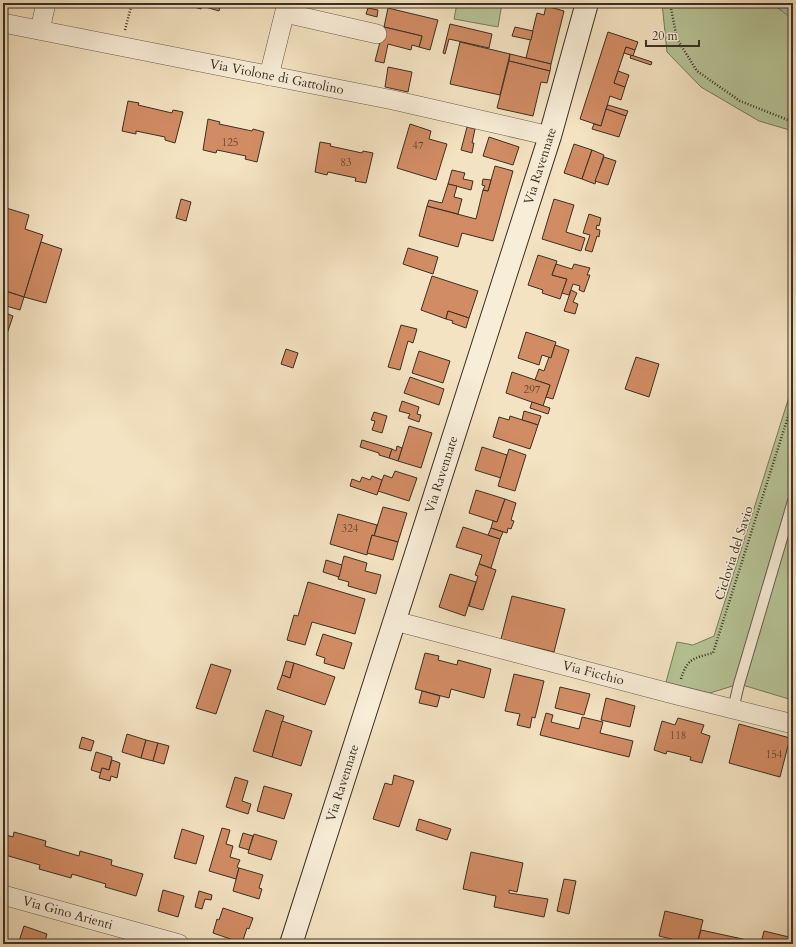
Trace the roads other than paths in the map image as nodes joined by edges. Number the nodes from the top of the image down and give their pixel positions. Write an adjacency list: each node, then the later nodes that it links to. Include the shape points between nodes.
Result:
1 (46, 3): 5 (street)
2 (587, 3): 8 (main road, Via Ravennate)
3 (286, 8): 6 (street); 7 (street)
4 (3, 23): 5 (street, Via Violone di Gattolino)
5 (40, 30): 7 (street, Via Violone di Gattolino)
6 (377, 34)
7 (269, 76): 8 (street, Via Violone di Gattolino, via 393,100)
8 (550, 136): 10 (main road, Via Ravennate)
9 (793, 501): 11 (lane)
10 (395, 621): 11 (street, Via Ficchio); 15 (main road, Via Ravennate)
11 (733, 709): 12 (street, Via Ficchio)
12 (793, 724)
13 (3, 895): 14 (street, Via Gino Arienti)
14 (179, 944)
15 (291, 944)

